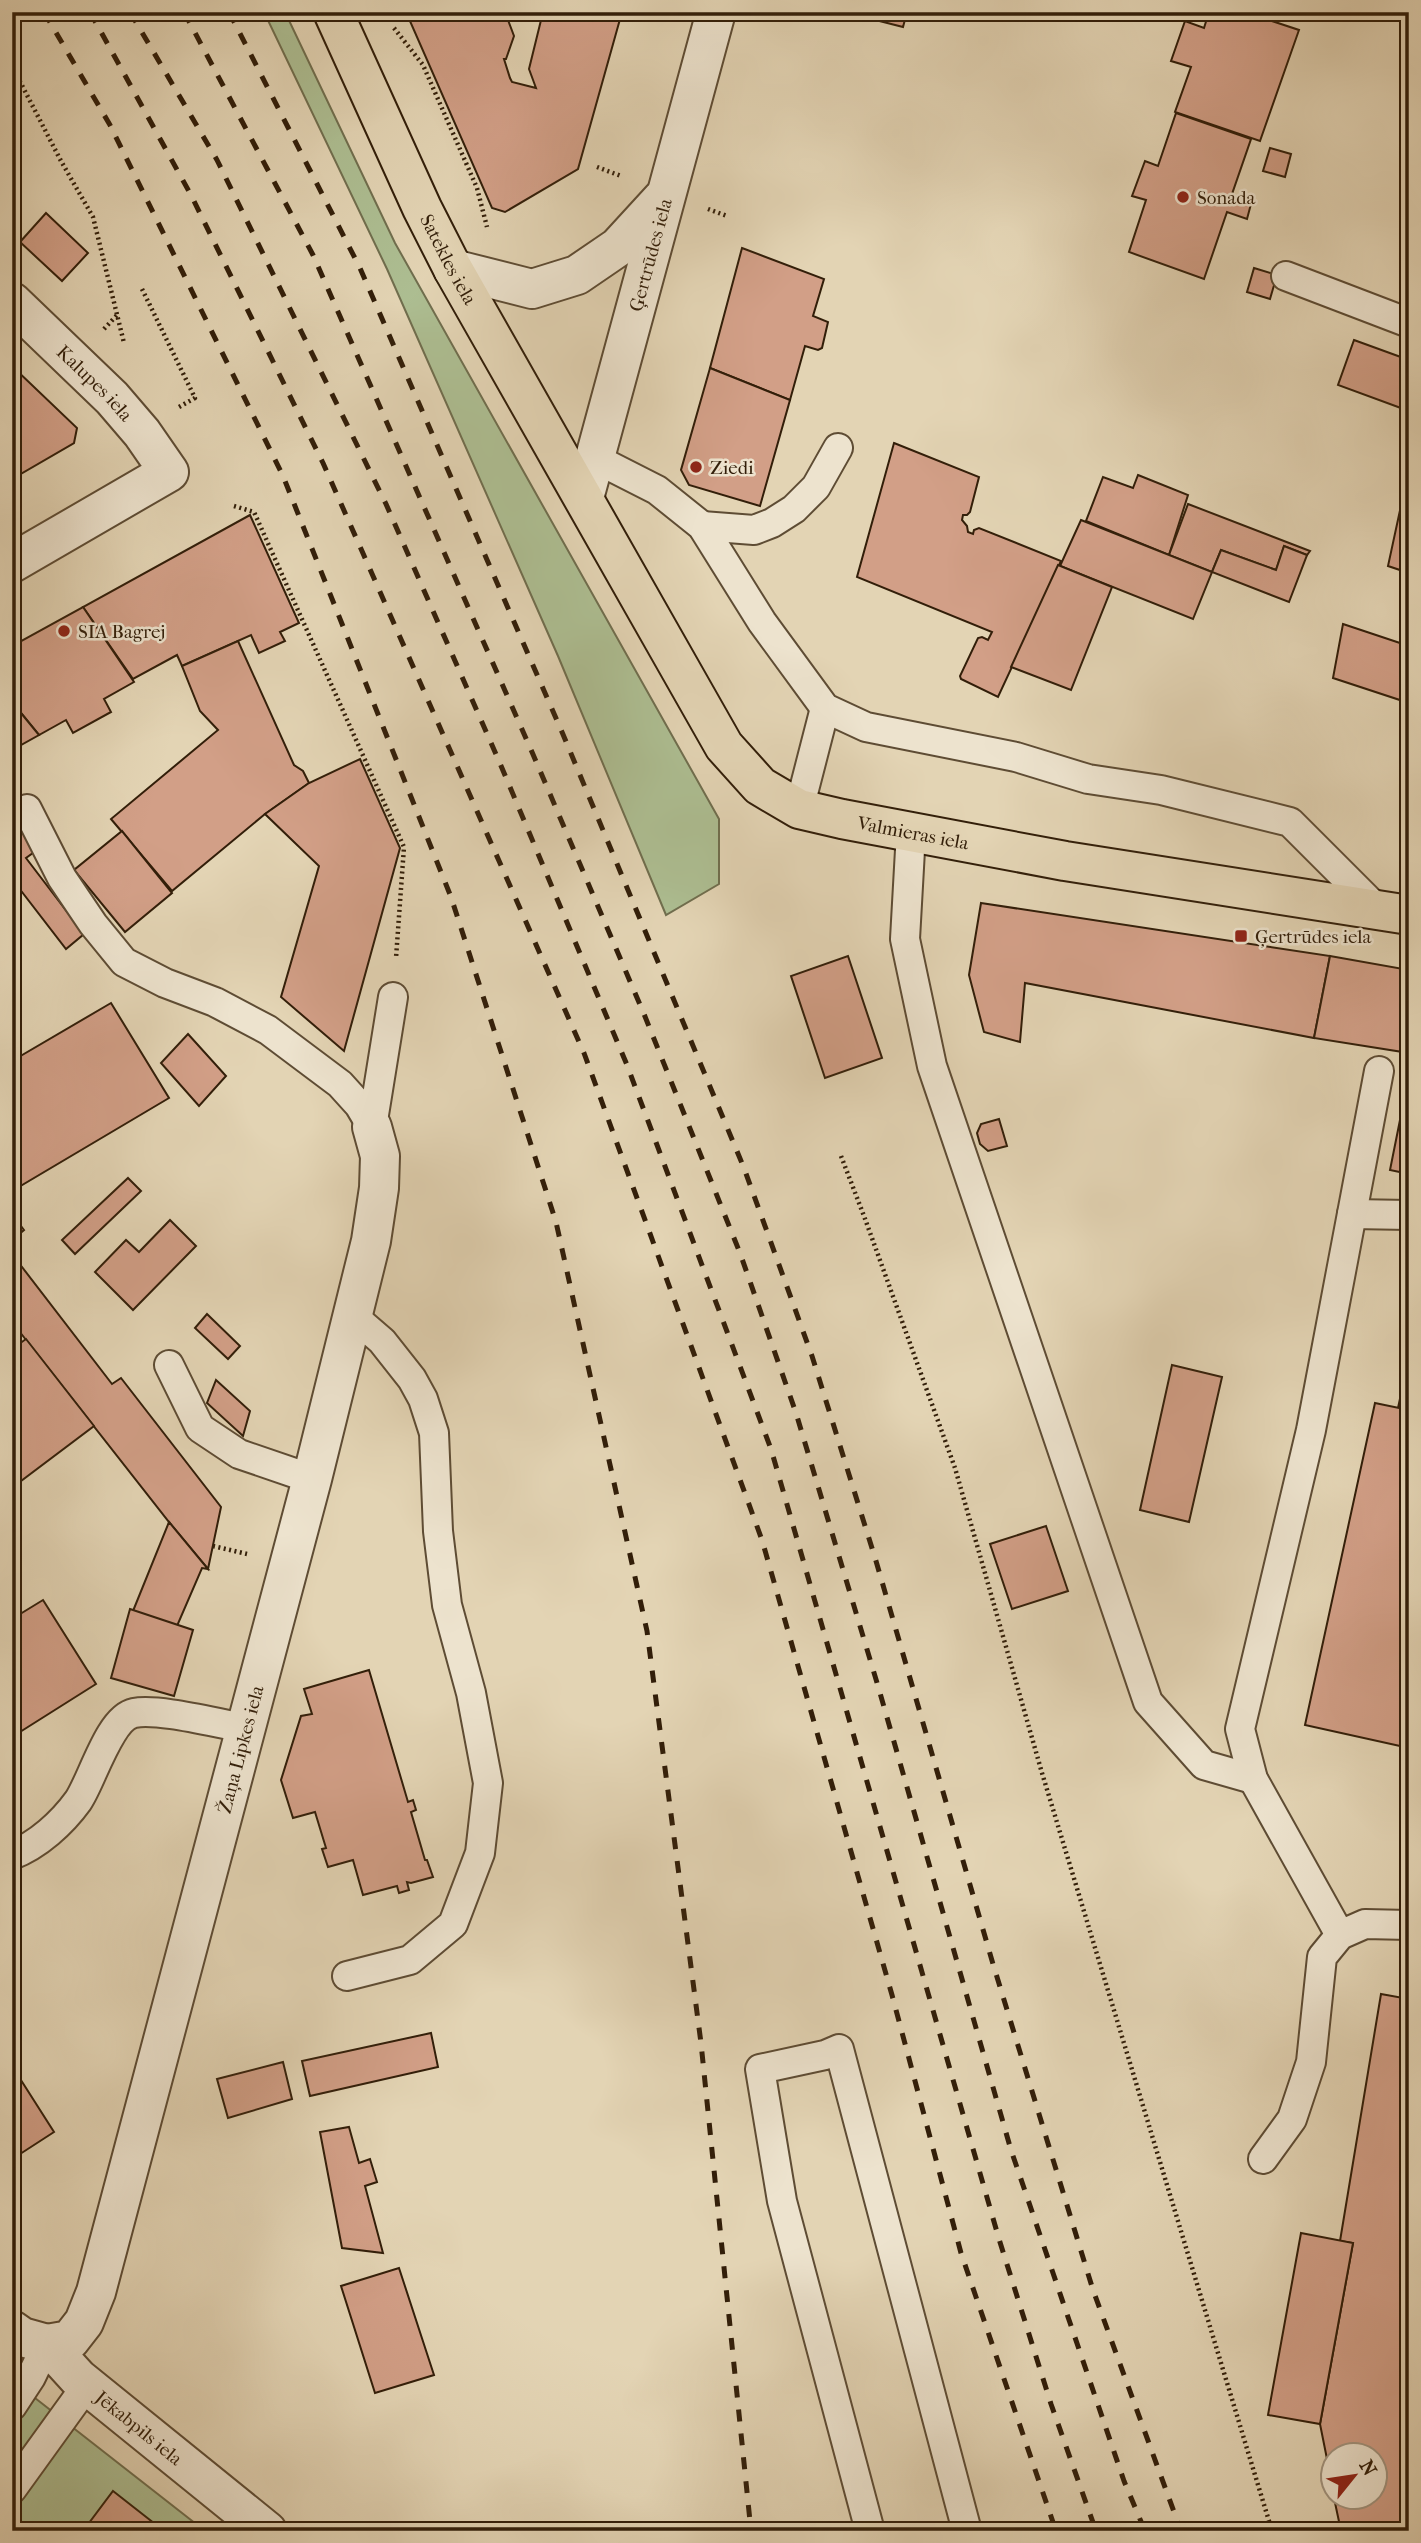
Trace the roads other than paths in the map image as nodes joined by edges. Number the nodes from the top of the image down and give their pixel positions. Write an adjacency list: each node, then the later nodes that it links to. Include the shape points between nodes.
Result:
1 (333, 12): 4 (main road, Satekles iela)
2 (716, 12): 3 (street, Ģertrūdes iela)
3 (666, 195): 4 (street, via 618,247 577,275 532,289); 9 (street, Ģertrūdes iela)
4 (453, 269): 10 (main road, Satekles iela)
5 (1286, 276): 7 (lane)
6 (12, 302): 12 (street, Kalupes iela, via 112,398 169,472)
7 (1409, 323)
8 (838, 448): 11 (lane, via 816,487 772,523 754,530)
9 (596, 459): 10 (street, Ģertrūdes iela); 11 (lane, via 657,490)
10 (584, 498): 15 (main road, Valmieras iela, via 724,746 760,786)
11 (702, 526): 13 (lane, via 762,622)
12 (12, 563)
13 (825, 708): 15 (lane); 17 (lane, via 866,727 1016,757 1088,779 1161,790 1290,822)
14 (27, 809): 20 (lane, via 62,878 124,962 268,1030 340,1084)
15 (799, 809): 16 (main road, Valmieras iela)
16 (911, 832): 17 (main road, Valmieras iela); 27 (lane, via 905,939 932,1066 1148,1702 1204,1765)
17 (1394, 912)
18 (393, 997): 20 (lane)
19 (1379, 1071): 21 (lane)
20 (372, 1127): 23 (street, Žaņa Lipkes iela, via 380,1156 379,1188)
21 (1352, 1214): 22 (lane); 27 (lane, via 1311,1430 1240,1729)
22 (1409, 1215)
23 (353, 1316): 25 (street, Žaņa Lipkes iela); 31 (lane, via 382,1341 412,1379 434,1433 447,1605 471,1693 488,1783 480,1853 453,1924 410,1960)
24 (169, 1365): 25 (lane, via 200,1428 239,1454)
25 (312, 1479): 26 (street, Žaņa Lipkes iela)
26 (246, 1728): 28 (lane, via 170,1714 134,1713 121,1720 79,1800 58,1826); 34 (street, Žaņa Lipkes iela, via 96,2292 84,2322 69,2340)
27 (1253, 1779): 30 (lane)
28 (12, 1855)
29 (1409, 1925): 30 (lane, via 1365,1924)
30 (1340, 1935): 32 (lane, via 1322,1957 1311,2062 1292,2119)
31 (347, 1976)
32 (1263, 2159)
33 (12, 2330): 34 (street, Jēkabpils iela)
34 (47, 2344): 35 (street, Jēkabpils iela); 36 (lane)
35 (87, 2385): 37 (lane); 38 (street, Jēkabpils iela)
36 (12, 2406)
37 (12, 2489)
38 (267, 2531)
39 (870, 2531): 40 (lane, via 782,2201 760,2069 839,2049)
40 (967, 2531)

